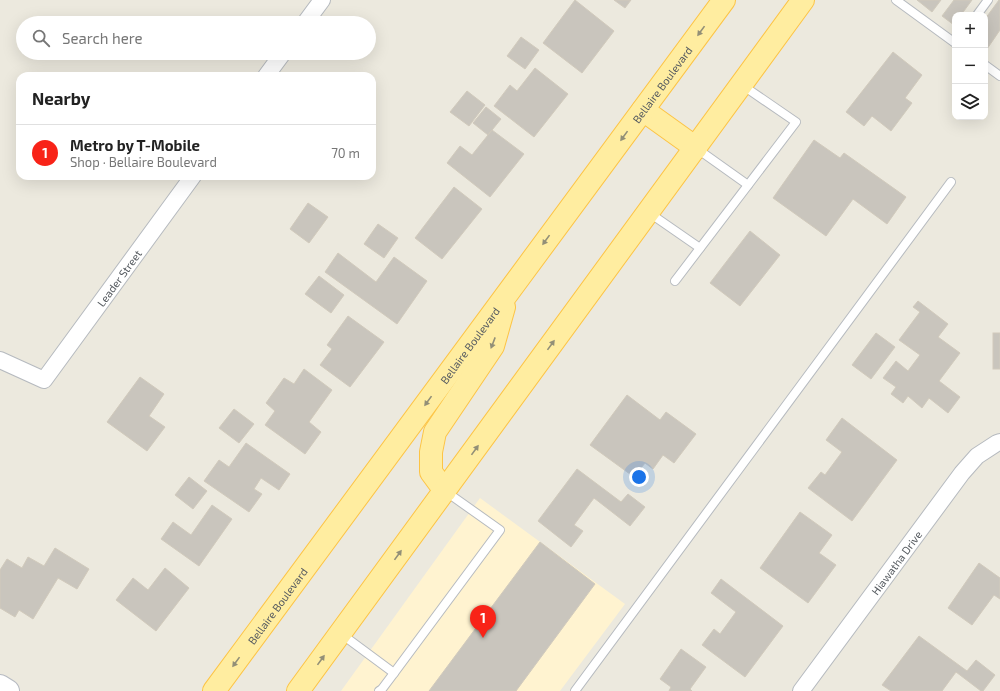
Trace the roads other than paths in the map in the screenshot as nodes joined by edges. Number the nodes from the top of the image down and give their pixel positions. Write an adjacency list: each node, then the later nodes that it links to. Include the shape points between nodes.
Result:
1 (322, 0): 7 (street)
2 (724, 0): 14 (main road, Bellaire Boulevard, one-way to 14)
3 (804, 0): 13 (main road)
4 (896, 0): 8 (lane)
5 (988, 0): 6 (lane)
6 (979, 12)
7 (310, 16)
8 (952, 41)
9 (278, 60): 11 (street)
10 (988, 67): 12 (lane)
11 (269, 72)
12 (1000, 76)
13 (742, 84): 15 (main road); 18 (lane, via 796,122)
14 (643, 110): 15 (main road); 22 (main road, Bellaire Boulevard, one-way to 22)
15 (696, 148): 18 (lane); 19 (main road)
16 (190, 180): 23 (street, Leader Street, via 44,380)
17 (951, 182): 33 (lane)
18 (748, 185): 20 (lane)
19 (648, 212): 20 (lane); 25 (main road, one-way to 19)
20 (700, 248): 21 (lane)
21 (675, 281)
22 (508, 292): 25 (main road, one-way to 25, via 493,346 434,432 431,472); 31 (main road, Bellaire Boulevard, one-way to 31)
23 (0, 360)
24 (1000, 442): 34 (street, Hiawatha Drive, via 977,456 962,473)
25 (444, 491): 26 (main road, one-way to 25); 27 (lane, via 500,530)
26 (340, 634): 27 (lane); 32 (main road, one-way to 26)
27 (394, 673): 29 (lane)
28 (0, 686): 30 (main road)
29 (382, 690)
30 (8, 691)
31 (214, 691)
32 (298, 691)
33 (575, 691)
34 (801, 691)

